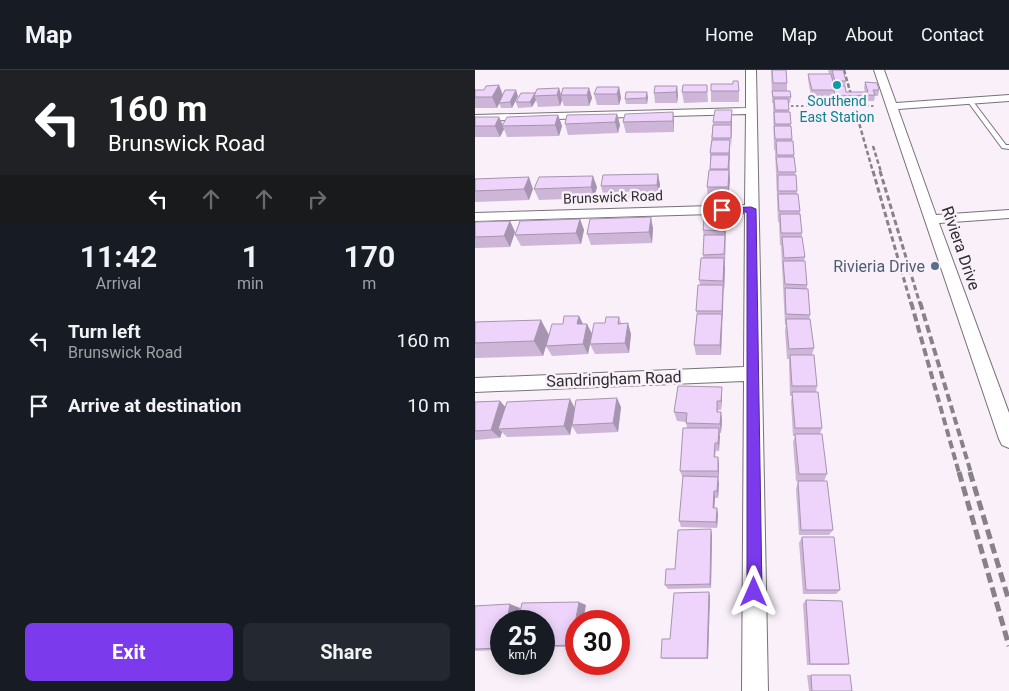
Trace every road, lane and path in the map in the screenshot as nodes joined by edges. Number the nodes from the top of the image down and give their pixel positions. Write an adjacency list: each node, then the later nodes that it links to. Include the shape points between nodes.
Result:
1 (751, 70): 8 (street)
2 (879, 70): 7 (street, Riviera Drive)
3 (1009, 98): 4 (street)
4 (970, 100): 7 (street); 10 (lane, via 1004,147)
5 (778, 106): 6 (path, bridge)
6 (875, 106)
7 (891, 106): 14 (street, Riviera Drive)
8 (751, 111): 9 (street); 11 (street)
9 (475, 118)
10 (1009, 147)
11 (751, 209): 13 (street, Brunswick Road); 15 (street)
12 (1009, 214): 14 (street)
13 (475, 217)
14 (933, 219): 17 (street, Riviera Drive)
15 (752, 374): 16 (street, Sandringham Road); 18 (street)
16 (475, 385)
17 (1008, 431)
18 (755, 691)

